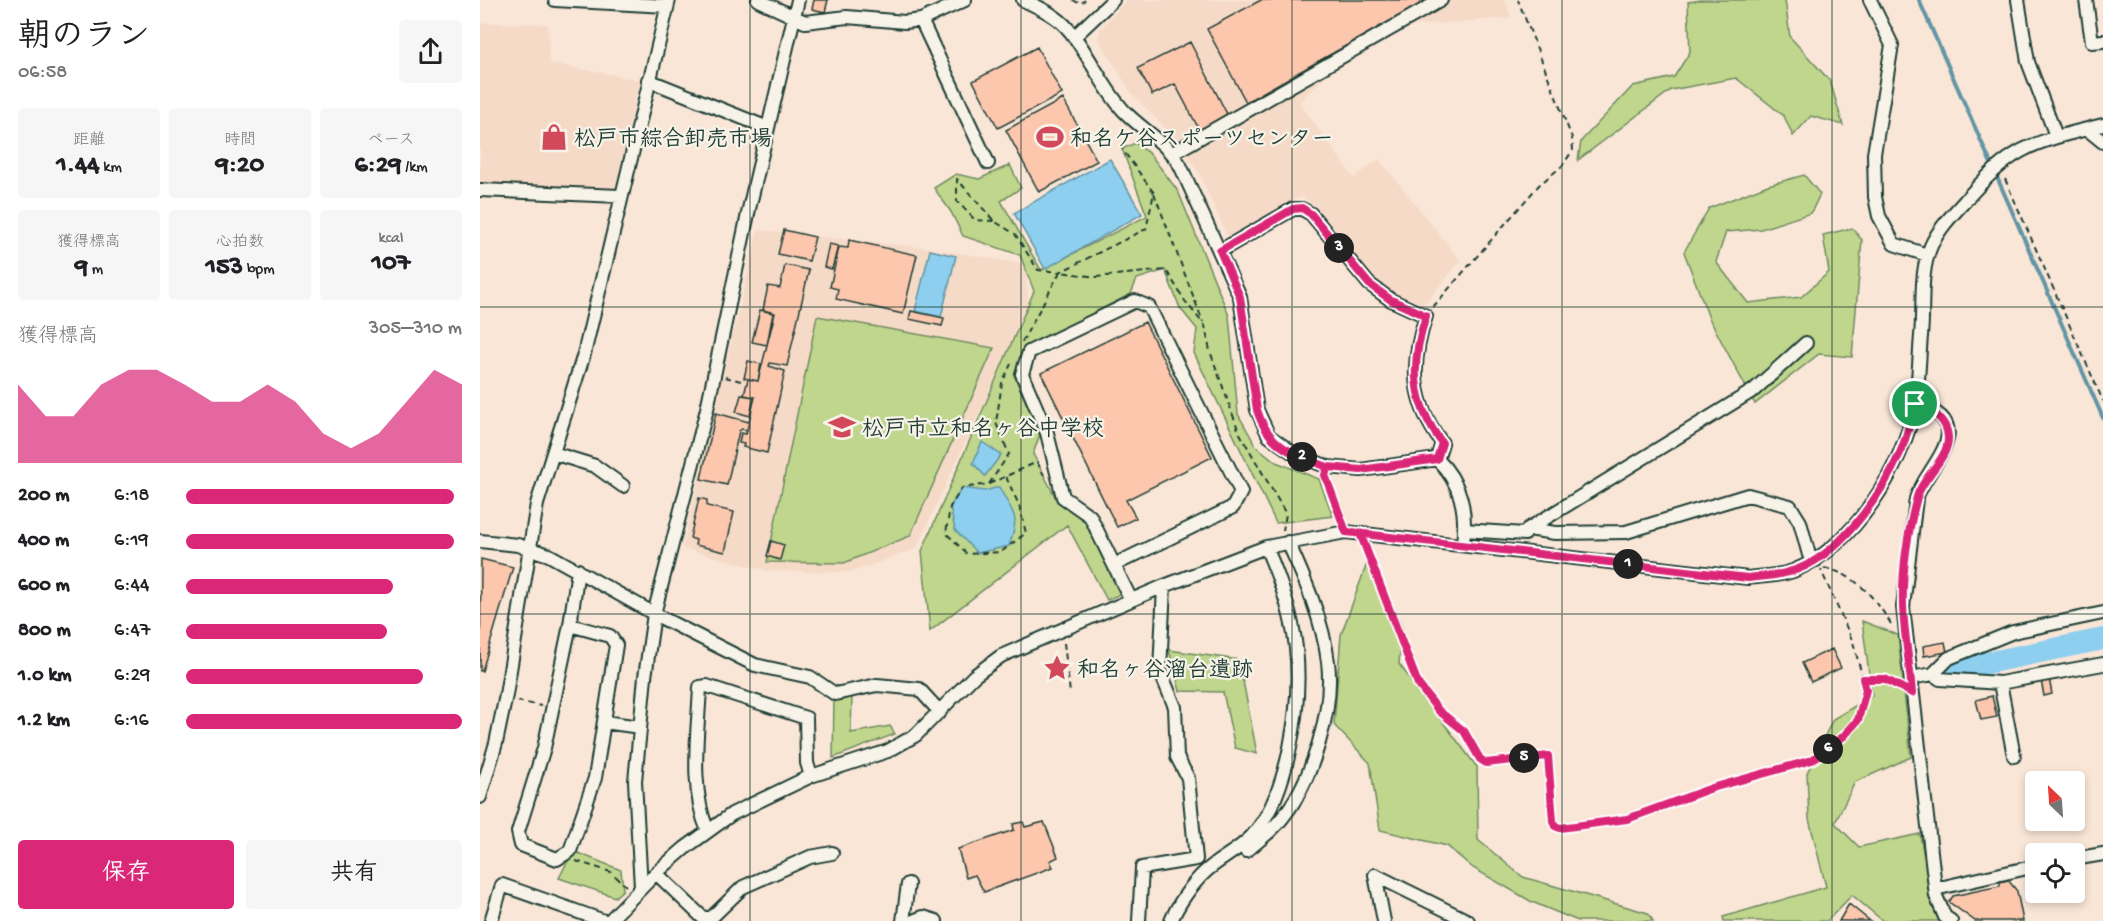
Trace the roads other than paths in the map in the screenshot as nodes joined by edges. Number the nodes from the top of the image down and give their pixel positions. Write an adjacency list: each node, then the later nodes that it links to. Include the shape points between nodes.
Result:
1 (555, 0): 11 (street)
2 (758, 0): 12 (street)
3 (798, 0): 12 (street)
4 (965, 0): 13 (street)
5 (1023, 0): 14 (street, via 1052,15)
6 (1113, 0): 14 (street)
7 (1441, 0): 22 (street)
8 (1870, 0): 27 (street, via 1892,45 1874,154 1879,216 1894,244)
9 (2018, 0): 20 (street, via 2028,62)
10 (2086, 0): 15 (street, via 2092,42)
11 (668, 3): 16 (street)
12 (794, 19): 13 (street); 18 (street)
13 (921, 20): 23 (street)
14 (1074, 37): 22 (street, via 1125,112)
15 (2103, 40)
16 (648, 80): 18 (street); 25 (street)
17 (2103, 125): 19 (street)
18 (768, 128): 46 (street, via 707,408)
19 (2087, 129): 20 (street); 21 (street)
20 (2056, 136): 27 (street, via 1997,165 1941,230)
21 (2103, 142)
22 (1173, 153): 26 (street)
23 (988, 163)
24 (480, 190): 25 (street)
25 (620, 196): 30 (street, via 584,354)
26 (1220, 251): 31 (street, via 1240,297 1262,424 1279,445 1328,467 1361,470); 31 (street, via 1293,209 1302,208 1369,284 1391,300 1426,316 1418,340 1416,395 1442,443)
27 (1927, 255): 29 (street)
28 (1806, 343): 33 (street, via 1754,390)
29 (1915, 404): 40 (street, via 1901,451 1888,477 1871,504); 50 (street, via 1936,415 1948,437 1947,446 1916,499 1903,607)
30 (553, 453): 32 (street, via 595,466); 39 (street, via 537,504)
31 (1437, 459): 34 (street, via 1449,472 1463,500)
32 (623, 486)
33 (1528, 529): 34 (street, via 1525,534); 40 (street, via 1555,533 1626,532 1748,495 1790,506 1800,522 1809,555)
34 (1464, 530): 37 (street)
35 (1286, 536): 37 (street, via 1346,532); 38 (street); 67 (street, via 1324,636 1329,664 1327,712 1307,775 1284,817)
36 (480, 541): 39 (street)
37 (1463, 544): 40 (street, via 1748,578)
38 (1266, 547): 43 (street); 67 (street, via 1287,605 1296,648 1296,700 1286,768 1275,801 1261,825 1242,845 1204,872)
39 (532, 548): 42 (street); 57 (street, via 496,743)
40 (1818, 564)
41 (1114, 565): 41 (street, via 1090,516 1063,497 1047,433 1022,374 1029,352 1135,301 1149,307 1241,492 1233,507); 44 (street)
42 (578, 570): 46 (street); 47 (street)
43 (1164, 586): 44 (street); 74 (street, via 1161,671 1175,707 1177,757 1188,778 1196,859 1142,868)
44 (1131, 600): 52 (street, via 1001,656 974,676)
45 (2103, 613): 49 (street, via 2013,632 1949,658)
46 (654, 614): 52 (street, via 754,665 810,677 835,694 878,685 919,689); 54 (street)
47 (570, 625): 53 (street, via 610,636 616,645); 53 (street, via 544,748 518,832 521,845 557,859 570,851 595,778)
48 (2103, 664): 51 (street)
49 (1933, 674): 50 (street); 51 (street, via 1949,680)
50 (1911, 678): 65 (street)
51 (2000, 683): 55 (street)
52 (940, 712): 56 (street, via 916,735 888,751)
53 (604, 722): 54 (street)
54 (640, 727): 66 (street, via 635,781)
55 (2014, 756)
56 (811, 776): 58 (street, via 758,800); 58 (street, via 806,718 700,687 699,811)
57 (480, 797)
58 (708, 831): 63 (street)
59 (832, 853): 63 (street, via 810,857 743,887 711,918 703,918)
60 (2103, 854): 61 (street)
61 (2085, 857)
62 (2025, 869): 65 (street)
63 (656, 873): 66 (street)
64 (908, 884): 71 (street)
65 (1935, 889): 78 (street, via 1945,917)
66 (638, 891): 70 (street)
67 (1185, 897): 75 (street)
68 (490, 921): 69 (street, via 502,885)
69 (604, 921)
70 (609, 921)
71 (903, 921)
72 (913, 921): 73 (street, via 923,917)
73 (936, 921)
74 (1139, 921)
75 (1171, 921)
76 (1384, 921): 77 (street, via 1375,875)
77 (1468, 921)
78 (1951, 921)

